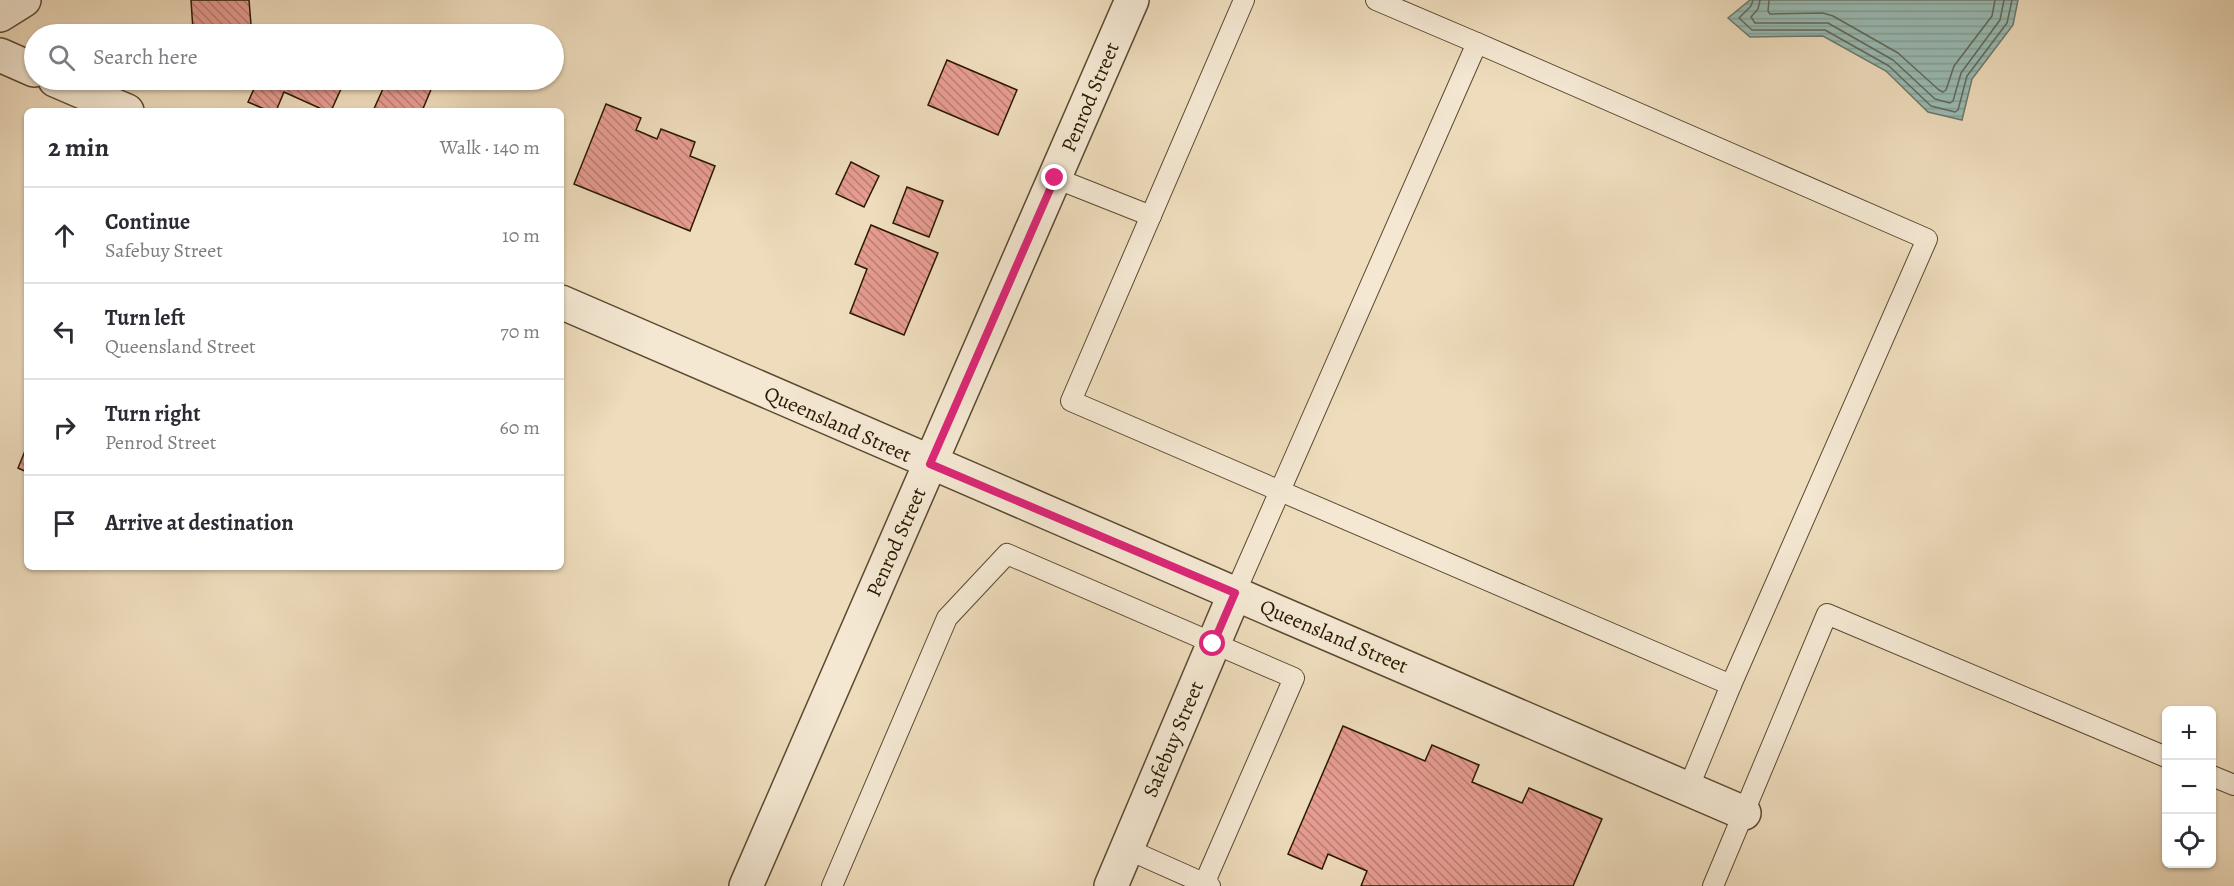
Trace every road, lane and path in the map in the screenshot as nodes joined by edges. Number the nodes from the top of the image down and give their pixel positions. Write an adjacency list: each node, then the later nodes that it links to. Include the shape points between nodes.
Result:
1 (24, 0): 5 (street)
2 (1132, 0): 11 (street, Penrod Street)
3 (1244, 0): 12 (lane)
4 (1376, 0): 6 (lane)
5 (0, 15)
6 (1477, 43): 15 (lane); 18 (lane, via 1927,239)
7 (0, 55): 8 (street)
8 (24, 66)
9 (79, 90): 10 (street)
10 (120, 108)
11 (1055, 178): 12 (lane); 14 (street, Penrod Street)
12 (1151, 216): 15 (lane, via 1071,401)
13 (564, 303): 14 (street, Queensland Street)
14 (930, 464): 16 (street, Queensland Street); 26 (street, Penrod Street)
15 (1280, 490): 16 (lane); 18 (lane)
16 (1235, 593): 17 (street, Safebuy Street); 22 (street, Queensland Street)
17 (1213, 644): 24 (street, Safebuy Street); 25 (lane, via 1294,678); 27 (lane, via 1006,554 947,618)
18 (1731, 685): 22 (lane)
19 (2162, 755): 23 (lane, via 1827,614)
20 (2216, 778): 21 (lane)
21 (2234, 785)
22 (1688, 789): 23 (street, Queensland Street)
23 (1744, 813): 29 (lane)
24 (1127, 849): 25 (lane); 28 (street, Safebuy Street)
25 (1207, 885)
26 (746, 886)
27 (832, 886)
28 (1111, 886)
29 (1713, 886)

